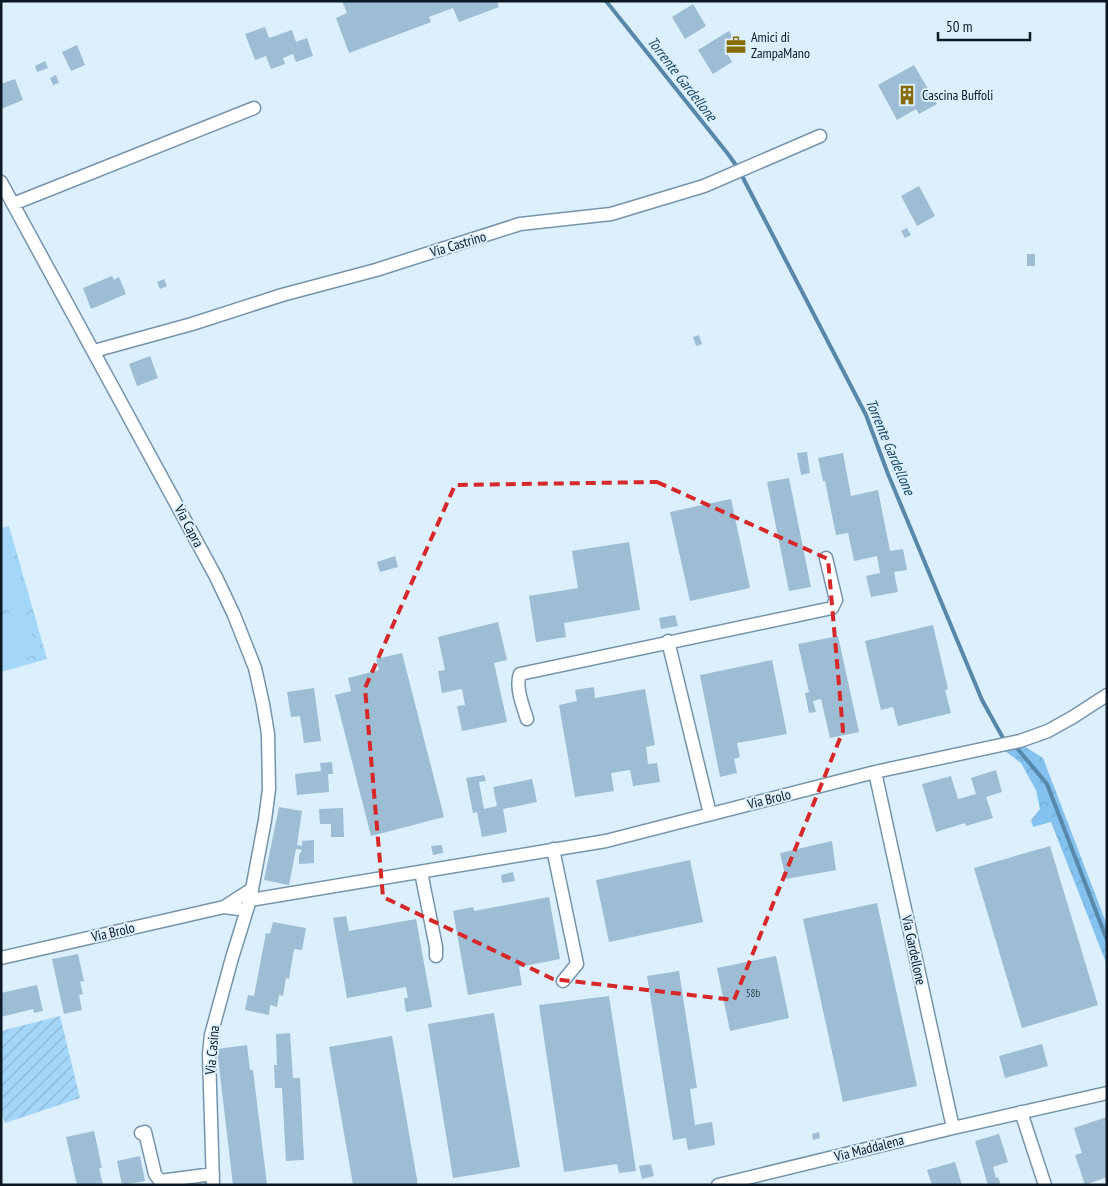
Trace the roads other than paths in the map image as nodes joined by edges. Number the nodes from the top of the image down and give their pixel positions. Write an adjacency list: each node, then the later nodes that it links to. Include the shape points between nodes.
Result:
1 (254, 108): 4 (street)
2 (820, 136): 5 (street, Via Castrino, via 704,186 621,211 520,224 376,270)
3 (1, 182): 4 (street, Via Capra)
4 (13, 204): 5 (street, Via Capra)
5 (94, 351): 14 (street, Via Capra, via 216,577 255,668 268,734 269,789)
6 (826, 558): 7 (street, via 836,600 832,608)
7 (668, 642): 9 (street, via 520,674 519,689); 11 (street)
8 (1107, 695): 10 (street, Via Brolo, via 1048,731 1020,741)
9 (527, 719)
10 (876, 772): 11 (street, Via Brolo); 21 (street, Via Gardellone)
11 (710, 814): 12 (street, Via Brolo, via 606,841)
12 (553, 850): 13 (street, Via Brolo); 18 (street, via 577,964)
13 (421, 872): 14 (street, Via Brolo); 16 (street)
14 (250, 900): 15 (street, Via Brolo); 15 (street, Via Brolo); 23 (street, Via Casina, via 211,1035)
15 (224, 906): 17 (street, Via Brolo)
16 (436, 956)
17 (1, 958)
18 (563, 981)
19 (1107, 1093): 20 (street, Via Maddalena)
20 (1021, 1112): 21 (street, Via Maddalena); 25 (street)
21 (953, 1128): 24 (street, Via Maddalena)
22 (141, 1133): 23 (street, Via Casina, via 145,1132 155,1174 160,1181)
23 (213, 1179)
24 (718, 1185)
25 (1045, 1185)

